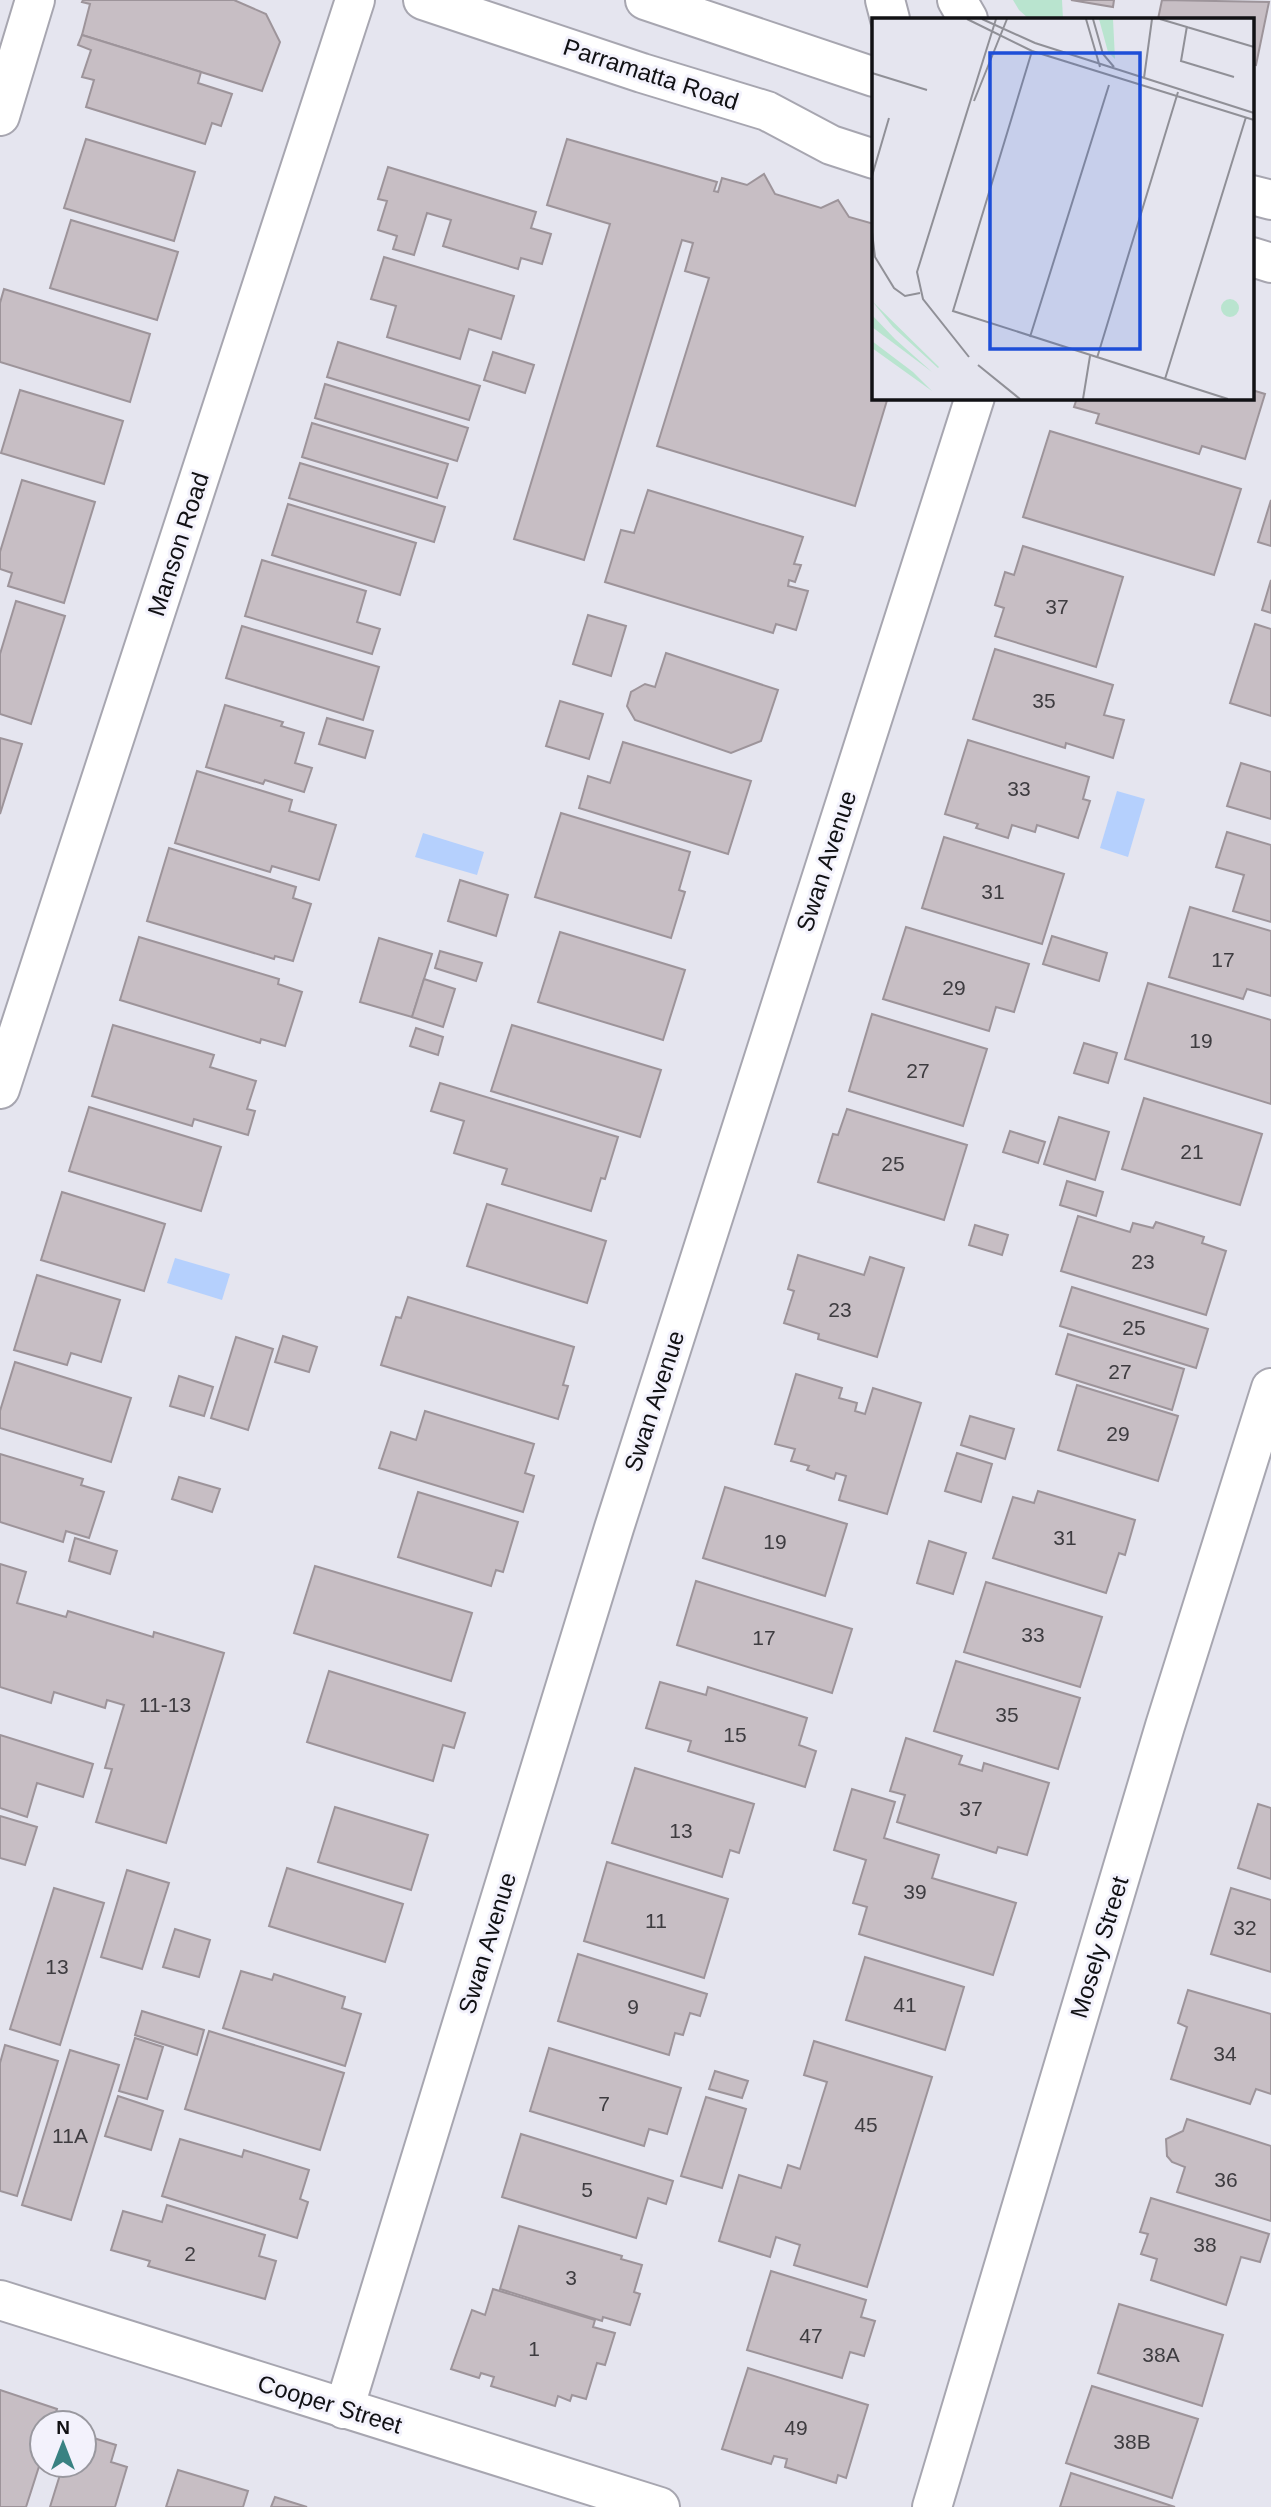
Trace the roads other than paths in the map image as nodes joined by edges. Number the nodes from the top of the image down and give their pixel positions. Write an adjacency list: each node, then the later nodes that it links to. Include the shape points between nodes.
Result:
1 (35, 0): 10 (main road)
2 (355, 0): 17 (main road, Manson Road)
3 (423, 0): 11 (main road, Parramatta Road, via 767,111 831,145)
4 (645, 0): 9 (main road)
5 (886, 0): 7 (main road)
6 (957, 0): 8 (main road)
7 (890, 18)
8 (967, 18)
9 (872, 76)
10 (0, 116)
11 (872, 158)
12 (1254, 196): 13 (main road)
13 (1271, 200)
14 (1254, 258): 15 (main road)
15 (1271, 262)
16 (974, 399): 20 (main road, Swan Avenue, via 614,1528)
17 (0, 1089)
18 (1271, 1388): 22 (main road, Mosely Street, via 1157,1752)
19 (0, 2300): 20 (main road, Cooper Street)
20 (344, 2409): 21 (main road, Cooper Street)
21 (660, 2507)
22 (932, 2507)

